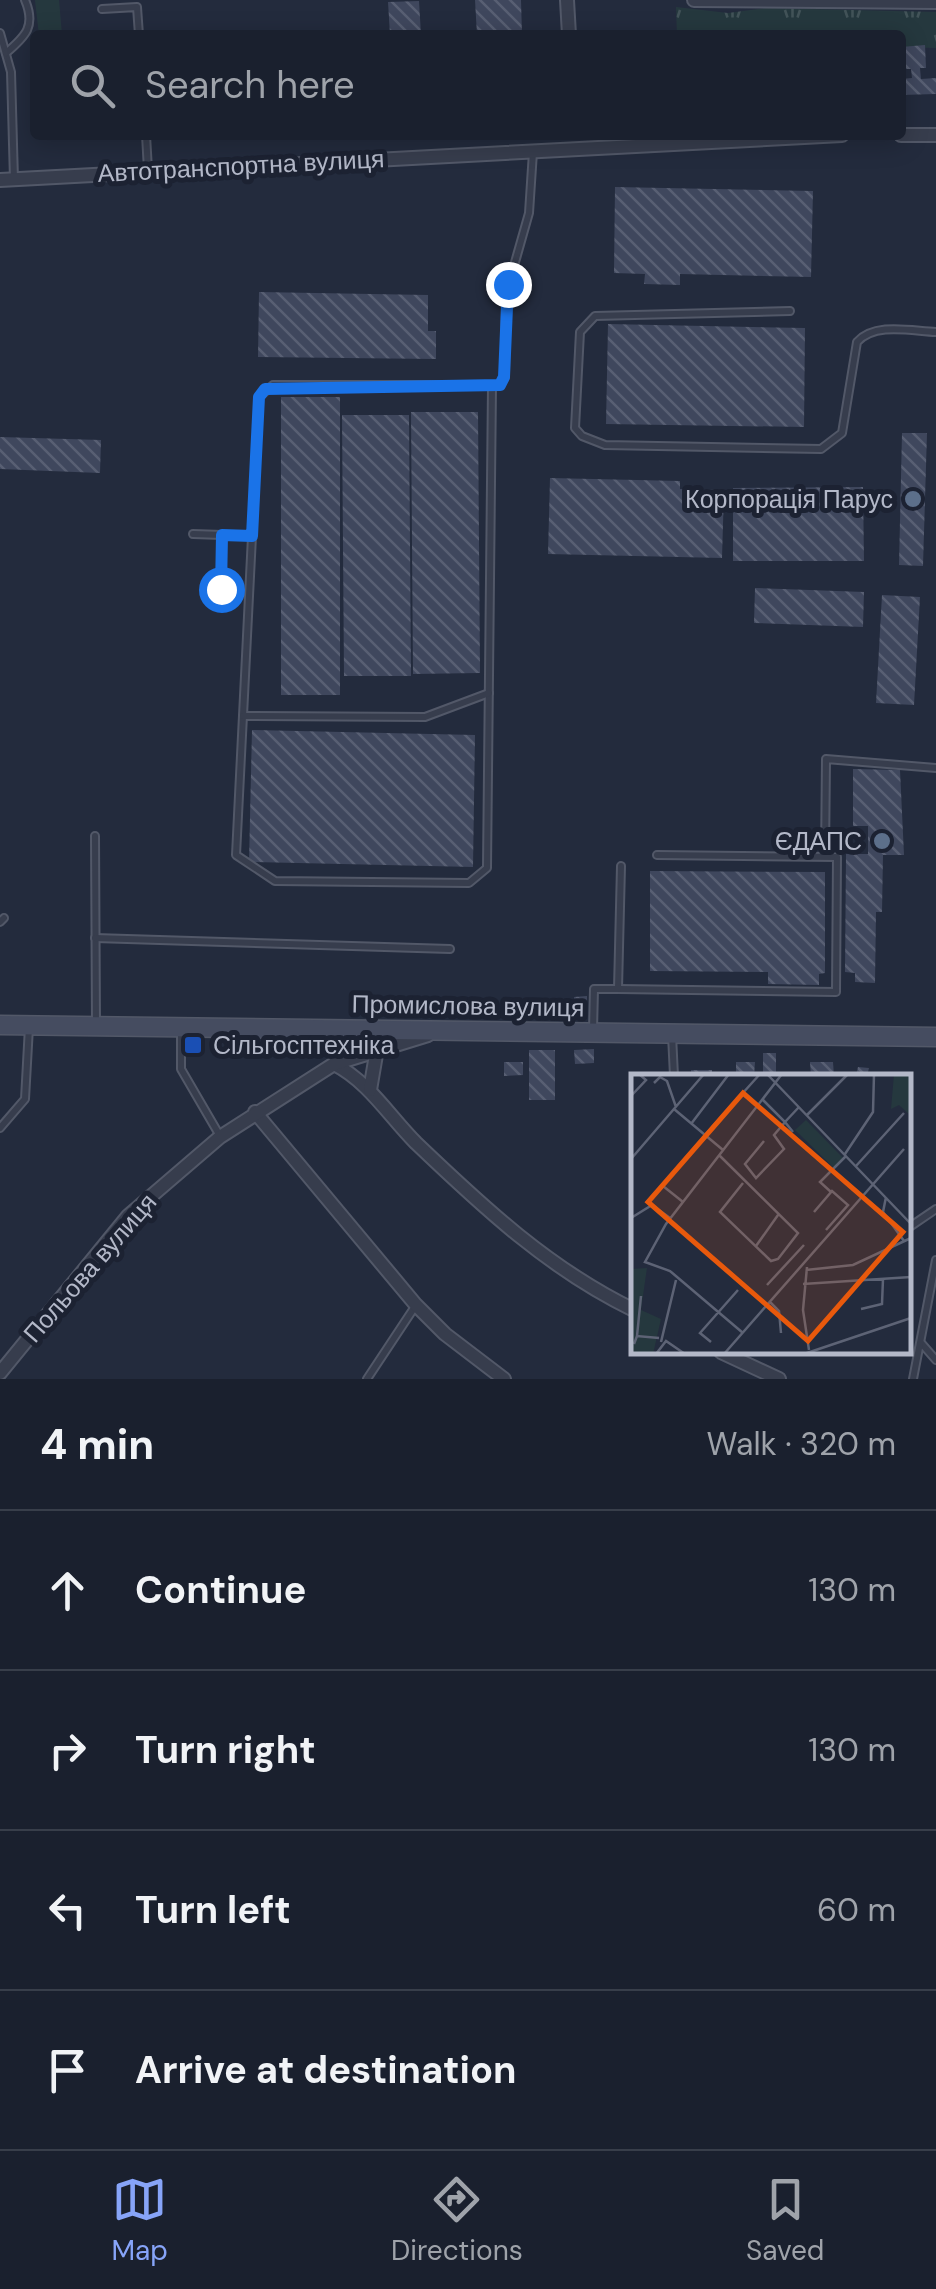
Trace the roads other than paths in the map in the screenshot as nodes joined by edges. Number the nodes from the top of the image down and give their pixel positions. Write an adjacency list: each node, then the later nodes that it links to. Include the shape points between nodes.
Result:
1 (25, 0): 9 (lane, via 30,29)
2 (568, 0): 7 (street)
3 (694, 0): 4 (street)
4 (936, 2)
5 (102, 9): 6 (lane, via 137,6)
6 (139, 30)
7 (568, 30)
8 (0, 33): 9 (lane)
9 (6, 53): 17 (lane)
10 (906, 134): 11 (street)
11 (936, 134)
12 (146, 140): 16 (lane)
13 (649, 140): 14 (street, Автотранспортна вулиця)
14 (572, 142): 15 (street, Автотранспортна вулиця)
15 (533, 150): 16 (street, Автотранспортна вулиця); 20 (lane, via 528,213 506,294 504,377)
16 (148, 171): 17 (street, Автотранспортна вулиця)
17 (7, 180)
18 (790, 311): 19 (lane, via 595,316 580,332 576,428 605,445 822,448 842,433 857,342 864,334)
19 (936, 332)
20 (492, 386): 23 (lane, via 265,389 259,397); 25 (lane)
21 (193, 534): 22 (lane)
22 (222, 535): 23 (lane); 24 (lane)
23 (252, 536): 26 (lane)
24 (221, 589)
25 (489, 694): 26 (lane, via 425,718); 26 (lane, via 488,866 469,882 275,881 239,860)
26 (243, 716)
27 (936, 768): 30 (lane, via 826,760)
28 (95, 836): 32 (lane)
29 (657, 855): 30 (lane)
30 (825, 856): 34 (lane, via 838,857 836,992)
31 (621, 866): 34 (lane)
32 (96, 938): 33 (lane); 37 (lane)
33 (450, 948)
34 (618, 990): 40 (lane, via 594,989)
35 (0, 1025): 36 (street, Промислова вулиця)
36 (30, 1025): 37 (street, Промислова вулиця); 48 (lane, via 25,1099)
37 (96, 1026): 38 (street, Промислова вулиця)
38 (181, 1027): 39 (street, Промислова вулиця); 49 (lane, via 180,1069)
39 (448, 1030): 40 (street, Промислова вулиця); 43 (street, Польова вулиця)
40 (593, 1032): 41 (street, Промислова вулиця)
41 (672, 1034): 42 (street, Промислова вулиця); 45 (lane)
42 (936, 1037)
43 (377, 1049): 44 (street, Польова вулиця); 46 (street)
44 (334, 1064): 46 (street); 47 (street, Польова вулиця)
45 (674, 1074)
46 (370, 1090): 54 (street, via 508,1228 562,1270)
47 (255, 1112): 49 (street, Польова вулиця); 53 (street)
48 (0, 1128)
49 (220, 1137): 58 (street, Польова вулиця, via 128,1216)
50 (936, 1209): 51 (lane)
51 (911, 1226)
52 (936, 1260): 55 (lane)
53 (416, 1305): 59 (lane); 60 (street)
54 (631, 1308)
55 (922, 1342): 57 (lane); 62 (lane)
56 (725, 1354): 61 (street)
57 (936, 1360)
58 (0, 1373)
59 (367, 1379)
60 (504, 1379)
61 (779, 1379)
62 (913, 1379)

